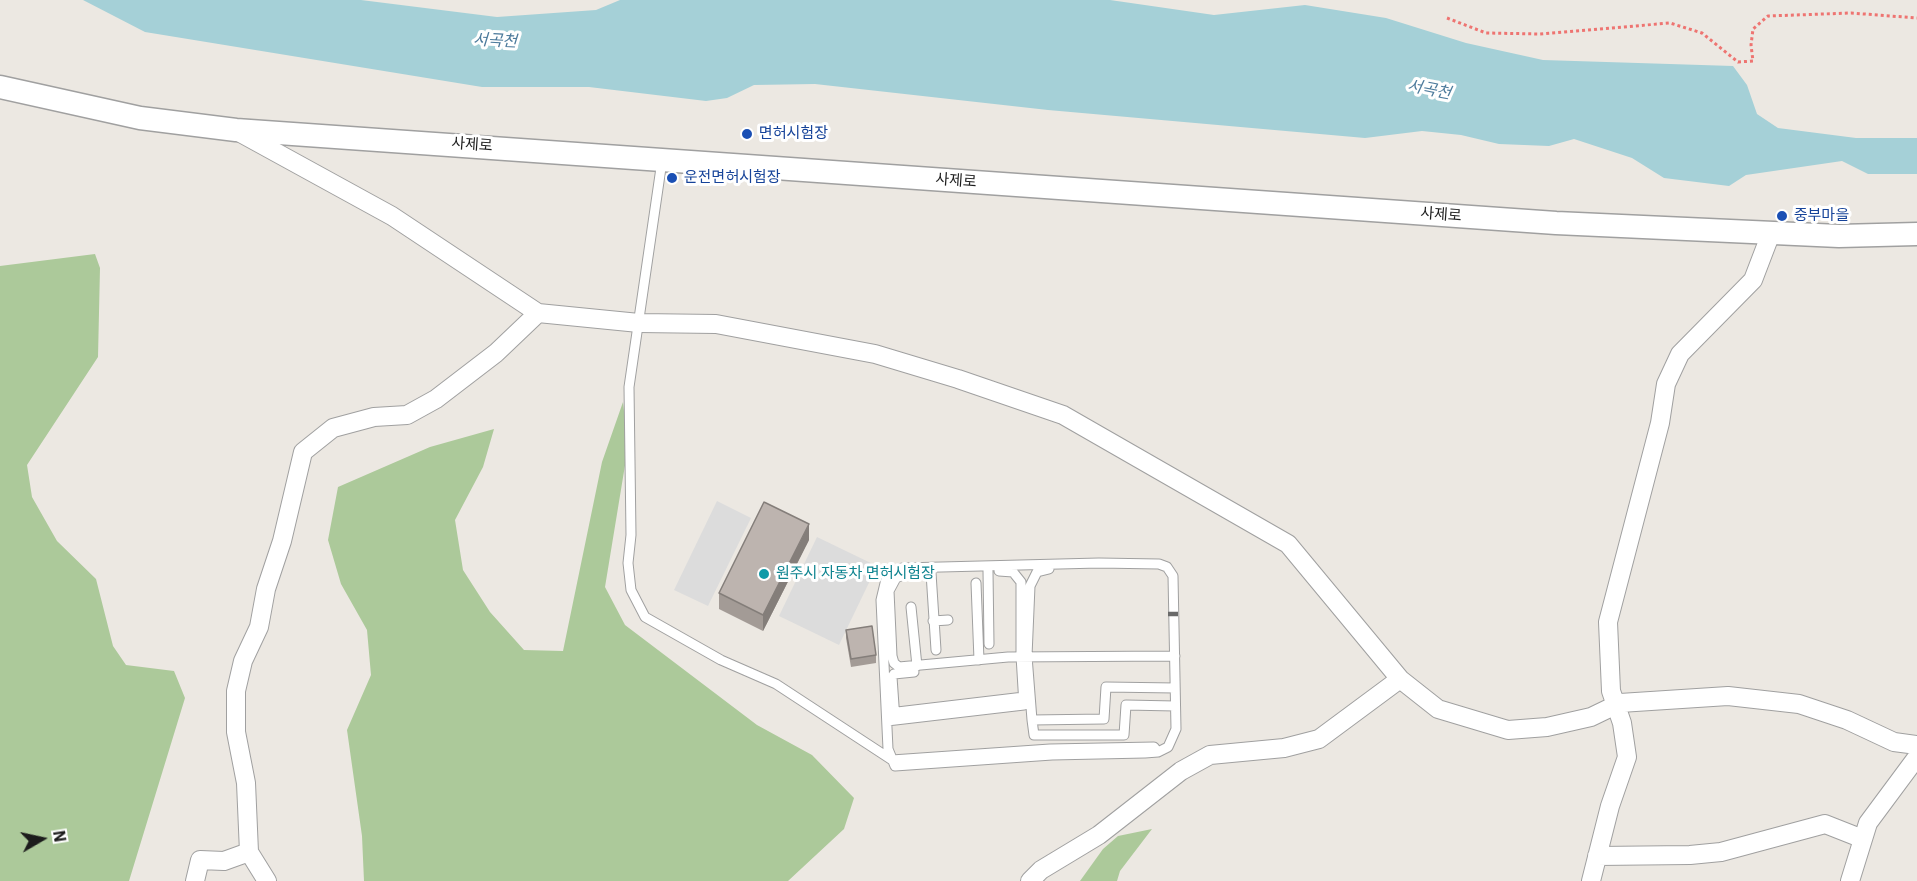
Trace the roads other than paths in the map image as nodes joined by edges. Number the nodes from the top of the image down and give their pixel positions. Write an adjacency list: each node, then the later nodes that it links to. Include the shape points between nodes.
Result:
1 (0, 87): 2 (street, 사제로, via 130,116)
2 (236, 130): 3 (street, 사제로); 6 (street, via 392,216)
3 (663, 159): 4 (street, 사제로, via 1556,223); 7 (lane)
4 (1771, 233): 5 (street, 사제로); 26 (street, via 1753,280 1680,354 1666,384 1660,423 1608,622 1611,691)
5 (1917, 234)
6 (538, 313): 7 (street); 34 (street, via 496,353 436,399 407,415 374,417 333,428 303,453 259,627 243,662 236,691 236,732 246,783)
7 (639, 323): 24 (street, via 716,324 875,354 1063,415 1288,544); 32 (lane, via 629,387 628,562 631,590 645,617 721,660 776,684)
8 (988, 571): 9 (lane); 13 (lane); 20 (lane, via 1009,571 1021,582)
9 (931, 573): 17 (lane); 23 (lane, via 902,575 889,591 892,661 899,667)
10 (976, 583): 22 (lane, via 972,602)
11 (911, 607): 14 (lane)
12 (1000, 614): 13 (lane)
13 (989, 615): 18 (lane)
14 (912, 619): 15 (lane); 23 (lane)
15 (901, 620)
16 (948, 620): 17 (lane)
17 (933, 621): 19 (lane)
18 (989, 644)
19 (936, 650)
20 (1024, 658): 21 (lane); 21 (lane, via 1030,585 1036,572 1046,568 1165,571 1172,588); 22 (lane); 28 (lane, via 1024,697); 28 (lane, via 894,674); 29 (lane)
21 (1173, 658): 25 (lane); 28 (lane, via 1174,580 1163,566 1100,563 902,568 892,572 882,591)
22 (979, 660): 23 (lane)
23 (917, 666)
24 (1400, 679): 26 (street, via 1438,709 1508,730 1548,727 1591,717); 38 (street, via 1319,739 1284,748 1210,755 1181,771 1099,835 1041,870)
25 (1175, 688): 27 (lane); 29 (lane, via 1106,687 1104,719)
26 (1616, 705): 30 (street, via 1728,696 1799,704 1894,742); 35 (street, via 1628,757)
27 (1175, 706): 29 (lane, via 1126,705 1124,735 1034,735); 32 (lane, via 1174,737 1168,747 1158,752)
28 (891, 717): 32 (lane, via 888,749)
29 (1032, 720)
30 (1917, 745)
31 (1917, 757): 33 (street, via 1868,823)
32 (894, 763)
33 (1863, 838): 35 (street, via 1825,824 1721,852); 40 (street)
34 (249, 852): 36 (street, via 224,861 200,861); 37 (street)
35 (1597, 856): 39 (street)
36 (195, 881)
37 (267, 881)
38 (1030, 881)
39 (1591, 881)
40 (1850, 881)

